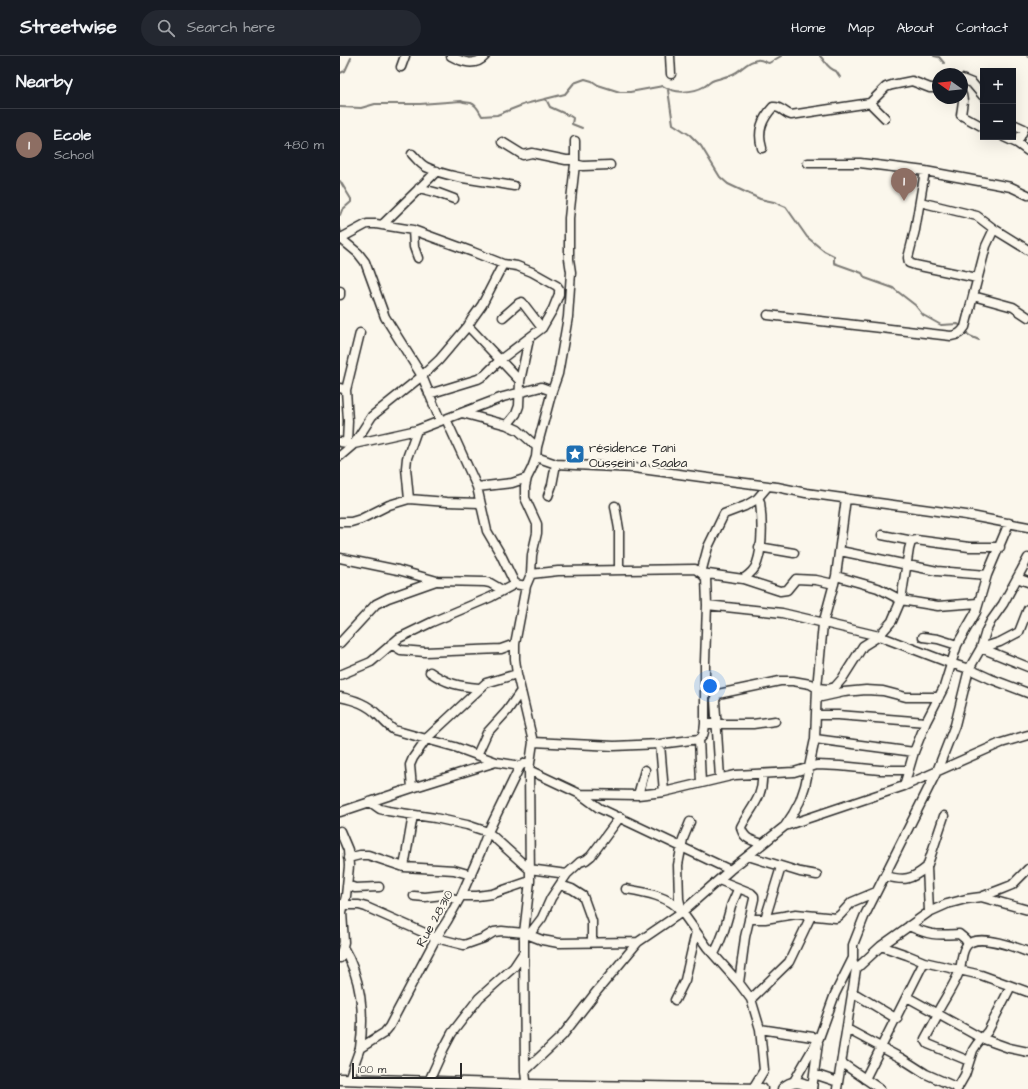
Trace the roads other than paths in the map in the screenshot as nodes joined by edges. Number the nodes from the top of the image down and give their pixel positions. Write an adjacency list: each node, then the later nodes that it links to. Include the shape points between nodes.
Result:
1 (405, 56): 5 (street)
2 (451, 56): 3 (street, via 469,63)
3 (485, 56)
4 (670, 56): 6 (street)
5 (401, 67)
6 (671, 74)
7 (968, 81): 9 (street)
8 (932, 88): 10 (street, via 912,81 892,85 886,87)
9 (980, 92)
10 (870, 103): 12 (street); 19 (street, via 791,114 773,106 762,122 759,132)
11 (963, 104): 13 (street, via 961,115)
12 (885, 118)
13 (980, 125)
14 (1016, 125): 18 (street, via 1024,129)
15 (1010, 140): 18 (street)
16 (575, 141): 22 (street)
17 (502, 142): 22 (street, via 523,155 532,153)
18 (1017, 144): 20 (street)
19 (762, 148)
20 (1028, 151)
21 (412, 154): 25 (street, via 423,165)
22 (575, 162): 24 (street, via 583,166); 54 (street, via 570,204 571,272 568,317 558,374)
23 (808, 163): 26 (street, via 860,163)
24 (610, 165)
25 (437, 170): 27 (street, via 446,174); 28 (street)
26 (925, 171): 29 (street, via 1011,187); 31 (street)
27 (514, 186)
28 (419, 188): 30 (street); 32 (street)
29 (1028, 195)
30 (454, 199)
31 (920, 202): 33 (street, via 977,216); 39 (street, via 909,262)
32 (382, 225): 34 (street); 35 (street, via 367,224)
33 (994, 229): 36 (street); 39 (street)
34 (413, 230): 37 (street); 38 (street)
35 (341, 238): 51 (street, via 362,258 385,317)
36 (1028, 250)
37 (418, 258)
38 (503, 264): 46 (street); 47 (street, via 532,272 559,289 553,309)
39 (977, 278): 42 (street)
40 (340, 291): 41 (street)
41 (340, 295)
42 (973, 296): 43 (street, via 965,327 957,335 951,336); 45 (street, via 1013,307)
43 (768, 316)
44 (503, 317): 47 (street, via 522,302)
45 (1028, 317)
46 (468, 326): 50 (street); 51 (street)
47 (542, 328): 49 (street)
48 (360, 333): 53 (street)
49 (529, 339): 50 (street); 52 (street)
50 (500, 360): 52 (street); 56 (street, via 478,379)
51 (422, 376): 56 (street); 61 (street, via 372,416)
52 (520, 381): 55 (street)
53 (343, 389): 61 (street, via 348,421)
54 (552, 391): 55 (street, via 541,387); 62 (street)
55 (519, 393): 57 (street); 59 (street, via 519,406)
56 (429, 394): 58 (street)
57 (462, 413): 58 (street); 59 (street)
58 (443, 420): 60 (street); 68 (street)
59 (508, 424): 62 (street)
60 (417, 430): 61 (street); 71 (street, via 407,458)
61 (347, 443): 63 (street)
62 (537, 447): 64 (street)
63 (340, 456)
64 (536, 457): 65 (street); 66 (street)
65 (556, 464): 67 (street, via 634,468); 69 (street)
66 (527, 478): 68 (street, via 512,483); 89 (street, via 526,498 537,524)
67 (768, 486): 70 (street); 72 (street)
68 (477, 487): 73 (street)
69 (548, 496)
70 (846, 498): 76 (street); 82 (street)
71 (409, 499): 73 (street); 75 (street, via 389,505 361,519)
72 (757, 499): 80 (street, via 760,502 762,520); 88 (street, via 724,514 708,547)
73 (480, 503): 96 (street, via 487,531)
74 (615, 506): 87 (street, via 619,529)
75 (340, 522)
76 (1009, 523): 77 (street); 81 (street)
77 (1028, 527)
78 (882, 535): 79 (street)
79 (913, 541): 81 (street, via 969,547); 86 (street, via 910,543)
80 (760, 547): 83 (street); 92 (street, via 757,563)
81 (1000, 547): 90 (street)
82 (840, 551): 86 (street); 93 (street)
83 (794, 553)
84 (340, 558): 94 (street)
85 (1028, 558): 91 (street)
86 (907, 564): 90 (street, via 937,571); 99 (street)
87 (619, 570): 88 (street, via 695,569); 89 (street)
88 (701, 573): 92 (street); 101 (street, via 706,578)
89 (532, 574): 97 (street)
90 (987, 575): 100 (street)
91 (1017, 578): 95 (street); 110 (street, via 986,632)
92 (742, 579): 93 (street, via 780,591 787,590 796,579)
93 (835, 580): 99 (street, via 878,588); 103 (street)
94 (437, 581): 98 (street, via 480,581); 106 (street, via 376,604)
95 (1028, 582)
96 (515, 584): 97 (street); 98 (street)
97 (526, 586): 108 (street)
98 (502, 590): 107 (street, via 398,638)
99 (901, 600): 100 (street, via 938,606); 104 (street, via 892,621)
100 (978, 603): 109 (street, via 976,612)
101 (707, 606): 103 (street, via 782,613); 127 (street)
102 (1028, 609): 110 (street, via 1019,632)
103 (823, 624): 104 (street); 118 (street)
104 (879, 636): 111 (street); 118 (street, via 863,646 834,687)
105 (923, 637): 109 (street)
106 (340, 643)
107 (391, 644): 108 (street, via 401,650 418,652 501,648); 116 (street, via 371,662)
108 (515, 644): 115 (street)
109 (956, 645): 111 (street)
110 (981, 648): 112 (street); 113 (street)
111 (950, 664): 113 (street); 121 (street)
112 (1028, 667)
113 (969, 669): 120 (street); 143 (street, via 955,724)
114 (430, 672): 117 (street, via 454,685)
115 (517, 674): 117 (street, via 486,683); 119 (street)
116 (340, 675)
117 (479, 688): 130 (street)
118 (817, 688): 123 (street); 128 (street, via 810,684 780,681 718,694 715,700)
119 (521, 691): 133 (street); 136 (street, via 487,733)
120 (1028, 693)
121 (939, 697): 123 (street, via 906,697 866,690); 126 (street)
122 (340, 698): 130 (street, via 364,705 394,730)
123 (817, 698): 124 (street)
124 (816, 715): 126 (street); 132 (street)
125 (775, 721): 128 (street)
126 (926, 722): 135 (street)
127 (705, 724): 128 (street); 131 (street, via 704,734)
128 (717, 724): 145 (street)
129 (1028, 735): 143 (street)
130 (426, 738): 136 (street); 148 (street, via 410,765)
131 (699, 739): 134 (street); 146 (street)
132 (815, 739): 135 (street); 140 (street)
133 (533, 742): 134 (street, via 614,746); 138 (street)
134 (660, 744): 149 (street)
135 (914, 752): 142 (street)
136 (477, 755): 137 (street)
137 (496, 762): 139 (street); 148 (street)
138 (529, 765): 139 (street); 150 (street); 168 (street)
139 (520, 766): 160 (street, Rue 28.310)
140 (810, 767): 142 (street, via 825,765); 144 (street, via 794,772); 158 (street, via 800,801)
141 (645, 770): 151 (street)
142 (908, 770): 147 (street)
143 (937, 771): 147 (street); 174 (street)
144 (762, 774): 145 (street); 161 (street, via 761,792 741,831 746,838)
145 (720, 778): 146 (street)
146 (701, 783): 149 (street)
147 (904, 786): 158 (street)
148 (412, 788): 152 (street)
149 (664, 792): 151 (street)
150 (580, 794): 151 (street); 156 (street, via 599,808)
151 (638, 795)
152 (370, 802): 153 (street); 154 (street, via 380,809)
153 (340, 812)
154 (413, 815): 160 (street, via 467,825); 165 (street)
155 (944, 816): 167 (street)
156 (620, 817): 162 (street); 171 (street, via 591,856)
157 (690, 822): 162 (street)
158 (785, 826): 161 (street)
159 (340, 831): 164 (street, via 348,850)
160 (488, 832): 168 (street); 172 (street, Rue 28.310)
161 (762, 844): 163 (street)
162 (682, 848): 170 (street); 188 (street, via 678,882)
163 (748, 856): 166 (street); 170 (street)
164 (348, 858): 165 (street, via 368,855); 178 (street)
165 (404, 867): 172 (street, via 454,870)
166 (781, 867): 173 (street); 192 (street)
167 (927, 867): 174 (street, via 907,879); 189 (street)
168 (529, 868): 171 (street); 176 (street)
169 (1028, 869): 184 (street, via 1012,885)
170 (730, 870): 175 (street)
171 (567, 874): 177 (street)
172 (470, 875): 185 (street, Rue 28.310)
173 (817, 875)
174 (885, 876): 182 (street)
175 (719, 880): 180 (street); 188 (street)
176 (530, 882): 185 (street, via 492,894); 195 (street)
177 (560, 885): 195 (street, via 542,918); 197 (street, via 583,896 592,921)
178 (347, 886): 179 (street); 186 (street)
179 (379, 887)
180 (738, 888): 191 (street, via 754,896); 204 (street)
181 (626, 889): 188 (street, via 645,892 676,905)
182 (876, 892): 190 (street, via 852,902 838,917); 206 (street, via 859,928)
183 (414, 896): 185 (street, via 443,895)
184 (981, 897): 187 (street); 189 (street, via 947,904)
185 (460, 898): 196 (street, Rue 28.310)
186 (342, 905): 196 (street, via 366,907); 199 (street)
187 (1028, 910)
188 (682, 912): 194 (street); 198 (street)
189 (930, 912): 193 (street)
190 (811, 916): 192 (street, via 796,914); 215 (street, via 789,962)
191 (749, 919): 192 (street); 210 (street)
192 (766, 919)
193 (909, 926): 200 (street, via 934,935 959,934); 201 (street)
194 (696, 932): 204 (street); 216 (street, via 685,980)
195 (526, 934): 196 (street, via 494,932 464,945); 197 (street, via 559,943); 202 (street)
196 (436, 938): 223 (street, Rue 28.310, via 389,1027)
197 (592, 942): 198 (street)
198 (638, 942): 228 (street, via 562,1036)
199 (342, 943): 205 (street); 223 (street, via 354,969 359,995 363,1019)
200 (968, 944): 203 (street, via 982,940); 209 (street)
201 (881, 946): 207 (street); 208 (street)
202 (524, 952): 228 (street); 232 (street, via 514,967 479,998 459,1025 443,1050)
203 (1028, 952)
204 (714, 954): 210 (street)
205 (340, 958)
206 (853, 958): 208 (street); 221 (street, via 835,994)
207 (924, 962): 209 (street); 214 (street)
208 (856, 969): 212 (street)
209 (960, 970): 211 (street); 217 (street)
210 (739, 983): 215 (street)
211 (1011, 986): 213 (street); 222 (street, via 988,1031)
212 (852, 992): 218 (street); 220 (street)
213 (1028, 992)
214 (907, 997): 217 (street); 218 (street)
215 (751, 999): 219 (street)
216 (675, 1000)
217 (937, 1013): 222 (street); 226 (street, via 925,1039 928,1044)
218 (897, 1019): 224 (street)
219 (760, 1029): 221 (street); 236 (street, via 764,1070)
220 (847, 1029): 224 (street); 227 (street)
221 (819, 1038): 229 (street); 233 (street)
222 (981, 1038): 225 (street); 226 (street)
223 (360, 1048): 230 (street)
224 (882, 1048): 231 (street); 237 (street, via 926,1074)
225 (1028, 1052)
226 (969, 1061): 237 (street)
227 (842, 1063): 231 (street); 234 (street)
228 (526, 1071): 235 (street)
229 (814, 1074): 234 (street); 239 (street)
230 (345, 1079): 232 (main road)
231 (865, 1079): 240 (street)
232 (429, 1081): 235 (main road)
233 (793, 1082): 238 (main road); 239 (main road, via 800,1082)
234 (838, 1086)
235 (527, 1087): 236 (main road)
236 (758, 1088)
237 (959, 1088)
238 (783, 1089)
239 (812, 1089)
240 (880, 1089)

